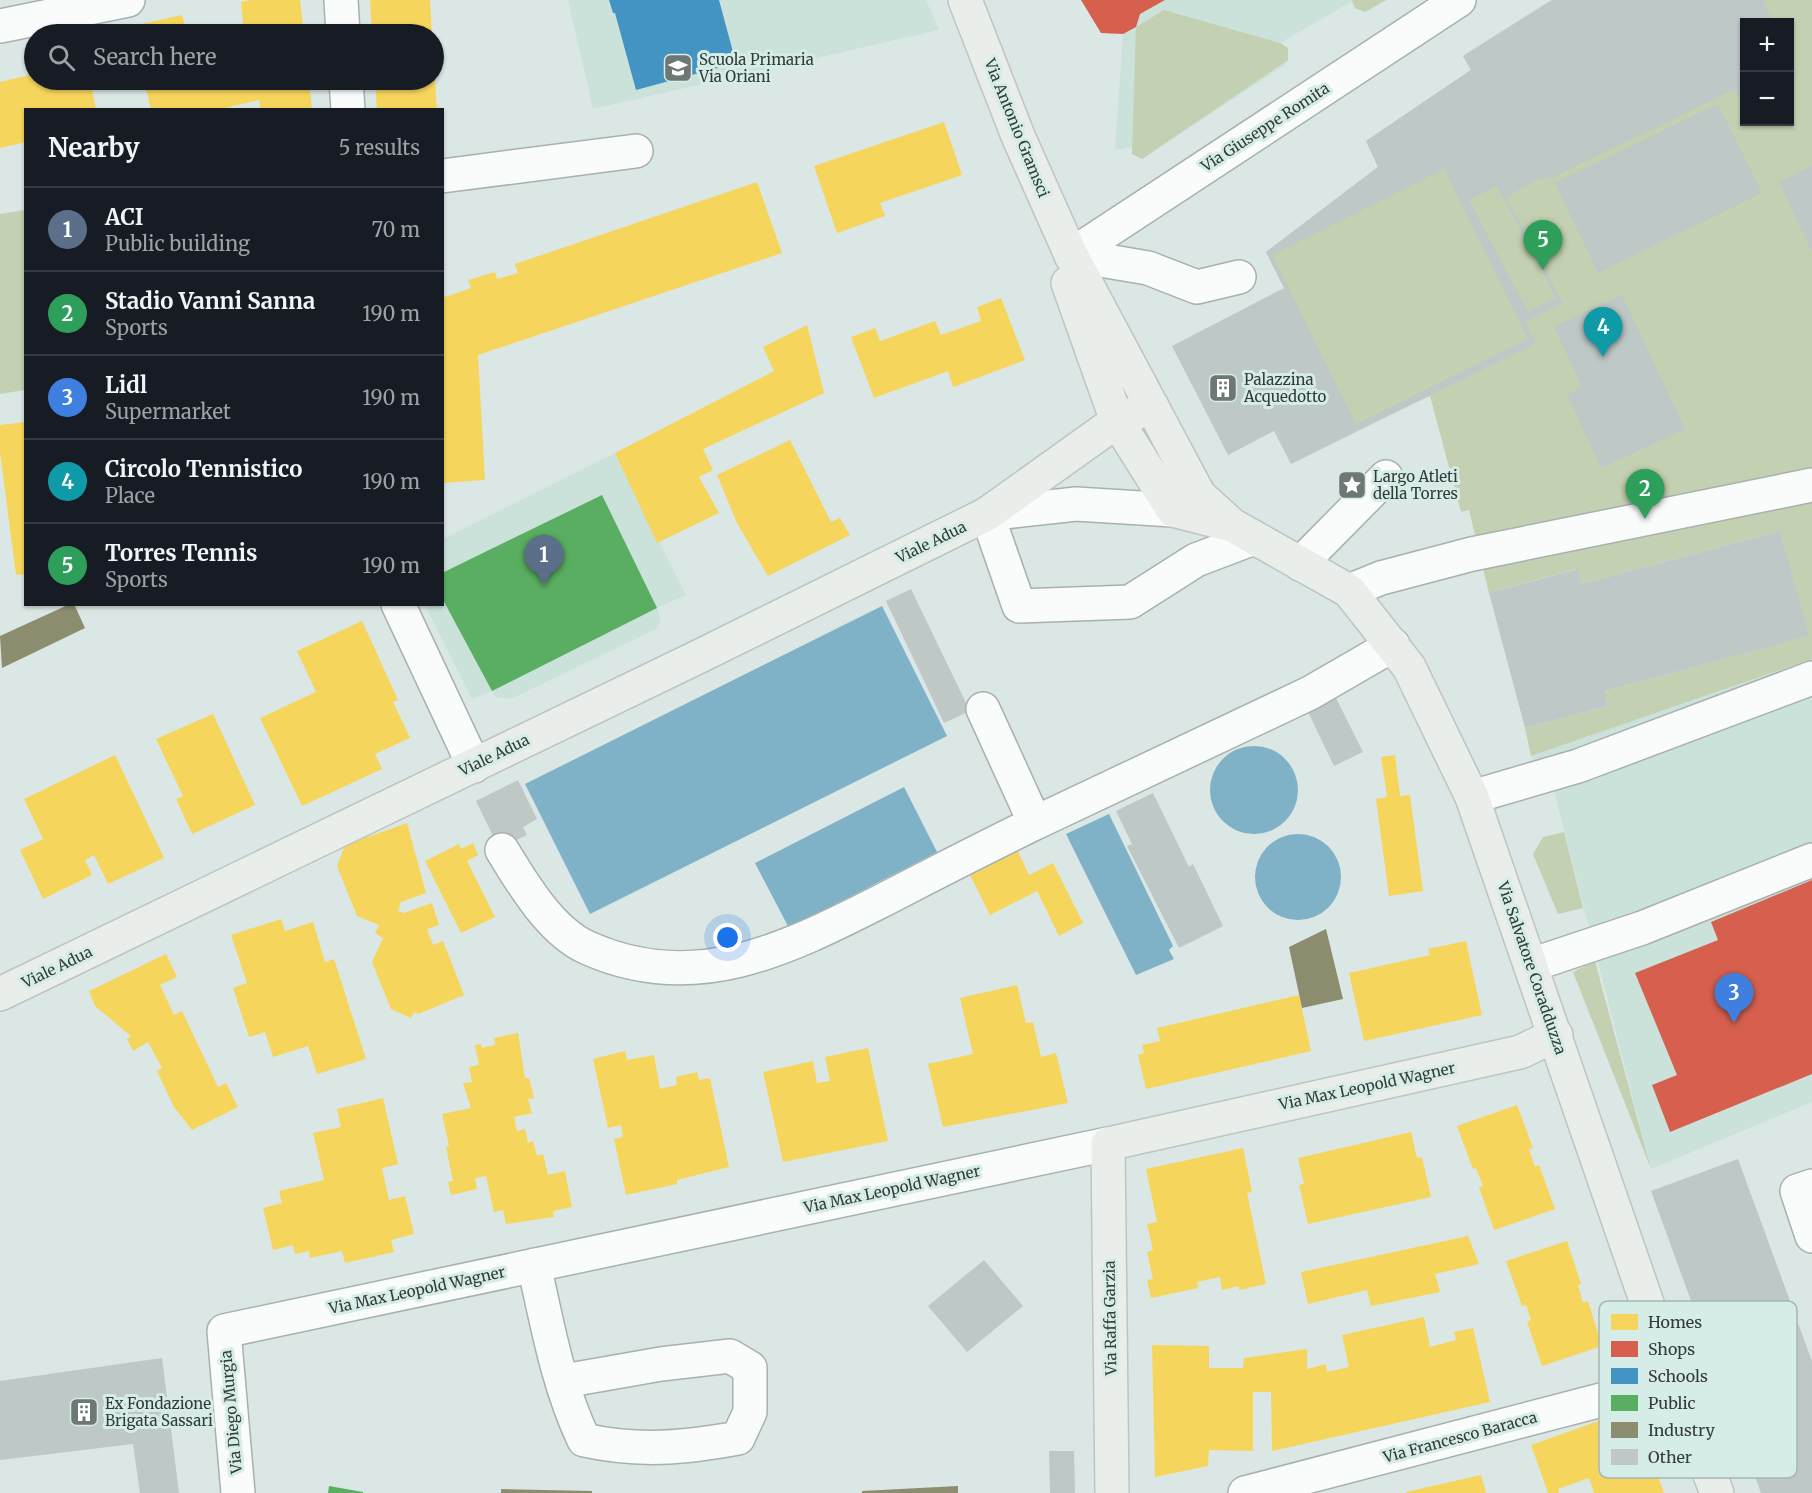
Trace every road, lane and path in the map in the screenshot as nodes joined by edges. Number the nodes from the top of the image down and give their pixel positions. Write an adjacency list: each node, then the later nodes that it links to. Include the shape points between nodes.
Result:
1 (128, 0): 6 (street)
2 (341, 0): 5 (street)
3 (966, 0): 11 (main road, Via Antonio Gramsci, via 1018,136)
4 (1459, 0): 11 (street, Via Giuseppe Romita)
5 (342, 24)
6 (0, 26)
7 (347, 90): 8 (street)
8 (348, 108)
9 (636, 151): 10 (street)
10 (444, 176)
11 (1071, 255): 12 (street, via 1148,268 1197,287); 13 (main road, Via Antonio Gramsci); 14 (main road, Via Antonio Gramsci, via 1067,281)
12 (1239, 277)
13 (1152, 406): 14 (main road, Viale Adua); 19 (main road, Via Salvatore Coradduzza, via 1199,495)
14 (1117, 421): 17 (main road); 18 (main road, Viale Adua)
15 (1386, 477): 20 (street)
16 (1812, 485): 21 (street, via 1472,554 1381,578)
17 (1173, 510): 18 (street, Viale Adua, via 1076,504); 19 (main road, Via Salvatore Coradduzza)
18 (987, 514): 19 (street, via 1019,606 1130,602); 26 (main road, Viale Adua)
19 (1243, 532): 20 (main road, Via Salvatore Coradduzza)
20 (1299, 564): 21 (main road, Via Salvatore Coradduzza)
21 (1349, 591): 23 (main road, Via Salvatore Coradduzza)
22 (399, 606): 26 (street)
23 (1393, 645): 27 (main road, Via Salvatore Coradduzza, via 1409,667); 28 (street, via 1310,693)
24 (1812, 678): 27 (street, via 1578,766)
25 (982, 709): 28 (street)
26 (474, 766): 32 (main road, Viale Adua)
27 (1472, 797): 31 (main road, Via Salvatore Coradduzza)
28 (1035, 823): 29 (street, via 805,939 748,960 694,967 644,965 586,948 530,897)
29 (502, 850)
30 (1812, 860): 31 (street, via 1642,928)
31 (1532, 965): 33 (main road, Via Salvatore Coradduzza)
32 (0, 994)
33 (1556, 1035): 34 (main road, Via Max Leopold Wagner, via 1520,1052); 38 (main road, Via Salvatore Coradduzza)
34 (1107, 1143): 37 (street, Via Max Leopold Wagner); 44 (main road, Via Raffa Garzia)
35 (1812, 1186): 36 (street, via 1797,1191)
36 (1812, 1236)
37 (534, 1265): 39 (street, Via Max Leopold Wagner); 40 (street)
38 (1647, 1301)
39 (224, 1331): 43 (street, Via Diego Murgia)
40 (564, 1381): 40 (street, via 584,1440 620,1448 692,1447 738,1438 750,1412 750,1368 730,1356)
41 (1599, 1401): 45 (street, Via Francesco Baracca)
42 (1711, 1478): 46 (main road, Via Salvatore Coradduzza)
43 (238, 1493)
44 (1112, 1493)
45 (1245, 1493)
46 (1717, 1493)

